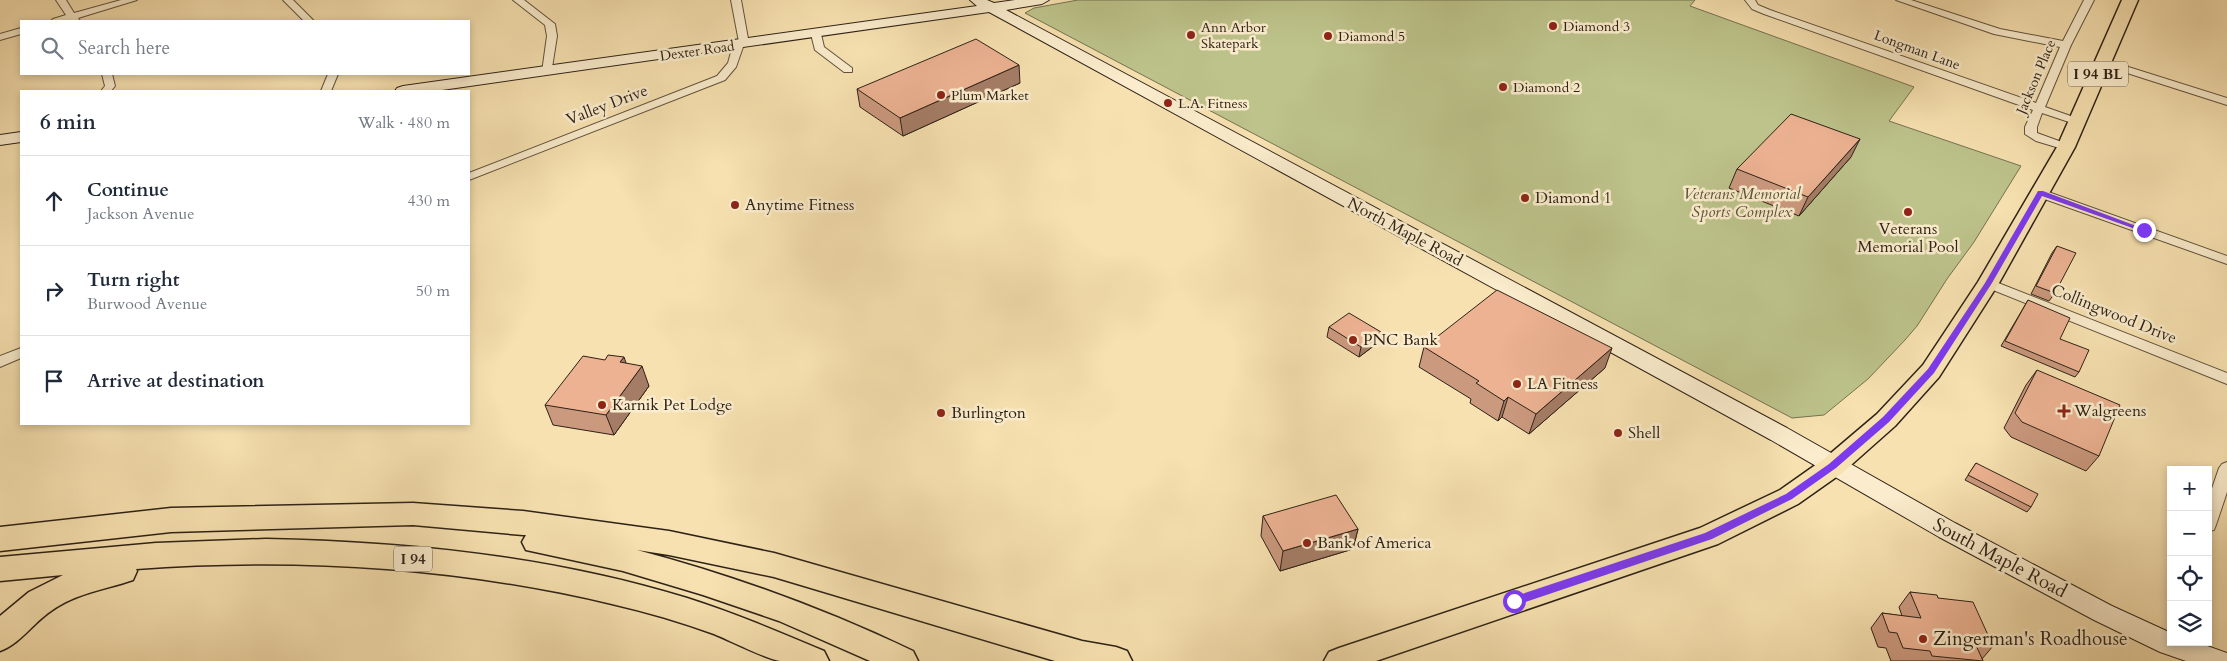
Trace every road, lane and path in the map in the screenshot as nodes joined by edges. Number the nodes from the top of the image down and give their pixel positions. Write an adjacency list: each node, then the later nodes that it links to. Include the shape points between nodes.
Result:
1 (60, 0): 12 (street)
2 (132, 0): 12 (street)
3 (288, 0): 13 (street)
4 (518, 0): 21 (street, via 550,24)
5 (736, 0): 17 (street)
6 (1042, 0): 11 (main road, Dexter Road)
7 (1750, 0): 28 (street, Longman Lane, via 1755,7 1767,12)
8 (1901, 0): 18 (street, via 1998,32)
9 (2088, 0): 18 (street, Jackson Place)
10 (2130, 0): 19 (main road, I 94 BL)
11 (985, 4): 15 (main road, Dexter Road); 40 (main road, North Maple Road)
12 (74, 19)
13 (308, 20)
14 (20, 31): 16 (street)
15 (816, 34): 17 (main road, Dexter Road); 20 (street, via 819,48)
16 (0, 37)
17 (741, 44): 21 (main road, Dexter Road); 33 (street, Valley Drive, via 734,65 720,78)
18 (2066, 45): 28 (street, Jackson Place)
19 (2103, 62): 27 (street); 29 (main road, I 94 BL)
20 (848, 70)
21 (548, 72): 26 (main road, Dexter Road)
22 (107, 75): 24 (street, via 110,86)
23 (332, 75): 25 (street)
24 (107, 90)
25 (326, 90)
26 (410, 90)
27 (2227, 102)
28 (2040, 109): 29 (street, Longman Lane); 32 (street, Jackson Place, via 2031,134)
29 (2078, 122): 32 (main road, I 94 BL)
30 (20, 138): 31 (main road)
31 (0, 140)
32 (2066, 147): 34 (main road, I 94 BL)
33 (470, 177)
34 (2040, 193): 35 (street); 36 (main road, I 94 BL)
35 (2227, 260)
36 (1988, 283): 39 (street, Collingwood Drive); 40 (main road, I 94 BL, via 1931,371 1886,420)
37 (20, 354): 38 (street)
38 (0, 362)
39 (2227, 379)
40 (1832, 466): 48 (main road, South Maple Road, via 2094,609); 54 (main road, I 94 BL, via 1789,496 1709,536)
41 (2227, 468): 42 (street)
42 (2212, 513)
43 (260, 518): 44 (highway, I 94, via 171,520); 50 (highway, via 413,514 523,522 669,543 774,565); 52 (highway, I 94, via 401,525 564,546 644,564 729,590 792,612)
44 (0, 538)
45 (327, 553): 46 (highway, I 94, via 209,552 90,559); 47 (highway, via 229,566 122,571 93,576 51,594 26,611); 51 (highway, I 94, via 420,559 522,572 595,587 671,607)
46 (0, 569)
47 (0, 637)
48 (2167, 641)
49 (2180, 646): 55 (main road, South Maple Road)
50 (1086, 658): 53 (highway)
51 (813, 661)
52 (902, 661)
53 (1116, 661)
54 (1339, 661)
55 (2218, 661)

